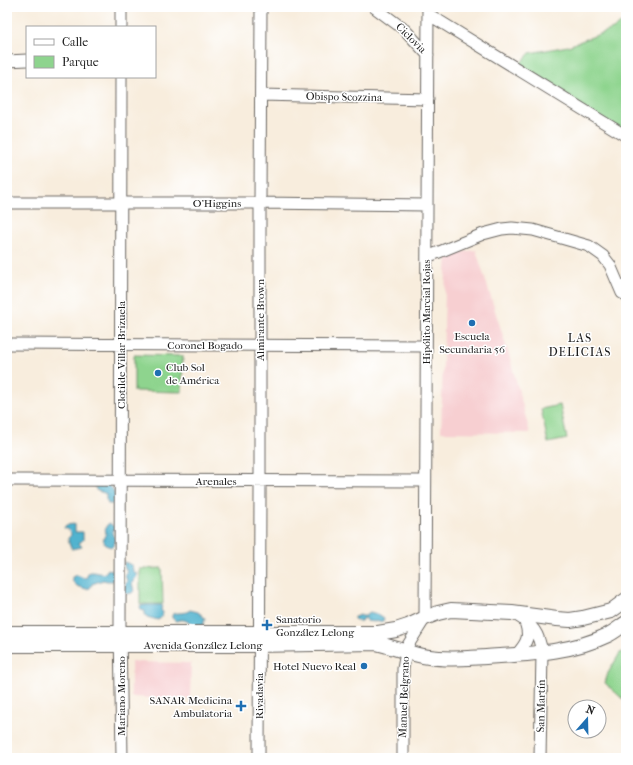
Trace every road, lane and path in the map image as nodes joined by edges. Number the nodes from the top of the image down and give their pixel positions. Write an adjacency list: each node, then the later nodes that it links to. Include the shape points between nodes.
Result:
1 (121, 7): 5 (street)
2 (261, 7): 10 (street, Almirante Brown)
3 (374, 7): 6 (street, Ciclovia, via 405,30)
4 (428, 10): 6 (street, Hipólito Marcial Rojas); 12 (street)
5 (121, 26)
6 (428, 55): 11 (street, Hipólito Marcial Rojas)
7 (26, 60): 8 (street)
8 (7, 61)
9 (121, 78): 14 (street, Clotilde Villar Brizuela)
10 (261, 94): 11 (street, Obispo Scozzina); 15 (street, Almirante Brown)
11 (428, 99): 16 (street, Hipólito Marcial Rojas)
12 (626, 136)
13 (7, 203): 14 (street, O'Higgins)
14 (121, 203): 15 (street, O'Higgins); 20 (street, Clotilde Villar Brizuela)
15 (260, 203): 16 (street, O'Higgins); 21 (street, Almirante Brown)
16 (427, 205): 17 (street, Hipólito Marcial Rojas)
17 (427, 257): 18 (street, via 502,229 533,230 589,246 610,265 622,293); 22 (street, Hipólito Marcial Rojas)
18 (626, 295)
19 (7, 344): 20 (street, Coronel Bogado)
20 (121, 344): 21 (street, Coronel Bogado); 24 (street, Clotilde Villar Brizuela)
21 (260, 345): 22 (street, Coronel Bogado); 25 (street, Almirante Brown)
22 (426, 346): 26 (street, Hipólito Marcial Rojas)
23 (7, 480): 24 (street, Arenales)
24 (121, 480): 25 (street, Arenales); 33 (street, Clotilde Villar Brizuela)
25 (260, 481): 26 (street, Arenales); 34 (street, Almirante Brown)
26 (425, 481): 29 (street, Hipólito Marcial Rojas)
27 (626, 600): 28 (main road, Avenida González Lelong, via 611,611 577,619)
28 (518, 616): 29 (main road, Avenida González Lelong, via 451,610); 37 (street, San Martín, via 533,627); 38 (street, via 527,626 528,635 524,647)
29 (425, 618): 32 (main road, Avenida González Lelong); 36 (street, Manuel Belgrano)
30 (626, 623): 37 (main road, Avenida González Lelong, via 592,641)
31 (7, 633): 33 (main road, Avenida González Lelong)
32 (368, 638): 34 (main road, Avenida González Lelong); 36 (main road, Avenida González Lelong)
33 (120, 639): 34 (main road, Avenida González Lelong); 35 (main road, Avenida González Lelong); 39 (street, Mariano Moreno)
34 (260, 639): 40 (street, Rivadavia)
35 (7, 645)
36 (406, 652): 38 (main road, Avenida González Lelong, via 444,659); 41 (street, Manuel Belgrano, via 403,669)
37 (542, 653): 38 (main road, Avenida González Lelong); 42 (street, San Martín)
38 (516, 655)
39 (122, 758)
40 (259, 758)
41 (403, 758)
42 (540, 758)

